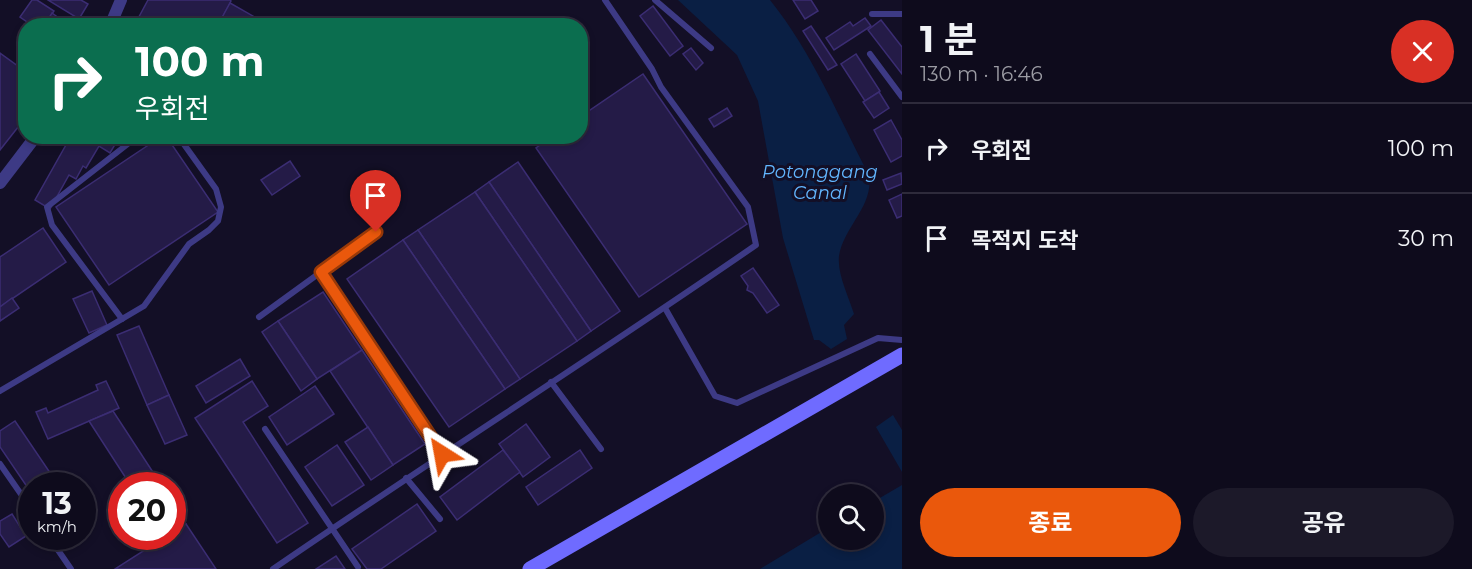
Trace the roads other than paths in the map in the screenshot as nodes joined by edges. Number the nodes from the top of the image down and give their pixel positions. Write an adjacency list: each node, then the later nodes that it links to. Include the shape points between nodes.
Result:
1 (121, 0): 6 (street)
2 (605, 0): 16 (lane, via 661,87 748,207 756,244)
3 (655, 0): 7 (lane)
4 (872, 14): 5 (lane)
5 (902, 14)
6 (113, 18)
7 (711, 48)
8 (870, 54): 9 (lane)
9 (902, 97)
10 (30, 144): 13 (street)
11 (128, 144): 18 (lane, via 47,207 52,225)
12 (184, 144): 18 (lane, via 216,189 221,207 218,221 189,244 144,306)
13 (0, 183)
14 (376, 232): 15 (lane)
15 (321, 272): 17 (lane); 25 (lane)
16 (665, 308): 19 (lane, via 715,396 737,403 878,338); 21 (lane)
17 (259, 317)
18 (122, 319): 22 (lane)
19 (902, 340)
20 (902, 355): 35 (main road)
21 (551, 382): 24 (lane); 25 (lane)
22 (0, 391)
23 (265, 429): 30 (lane)
24 (601, 449)
25 (442, 454): 27 (lane)
26 (0, 464): 28 (lane)
27 (406, 478): 29 (lane); 30 (lane)
28 (18, 490)
29 (440, 519)
30 (333, 528): 32 (lane); 34 (lane)
31 (59, 550): 33 (lane)
32 (358, 567)
33 (71, 569)
34 (273, 569)
35 (530, 569)

